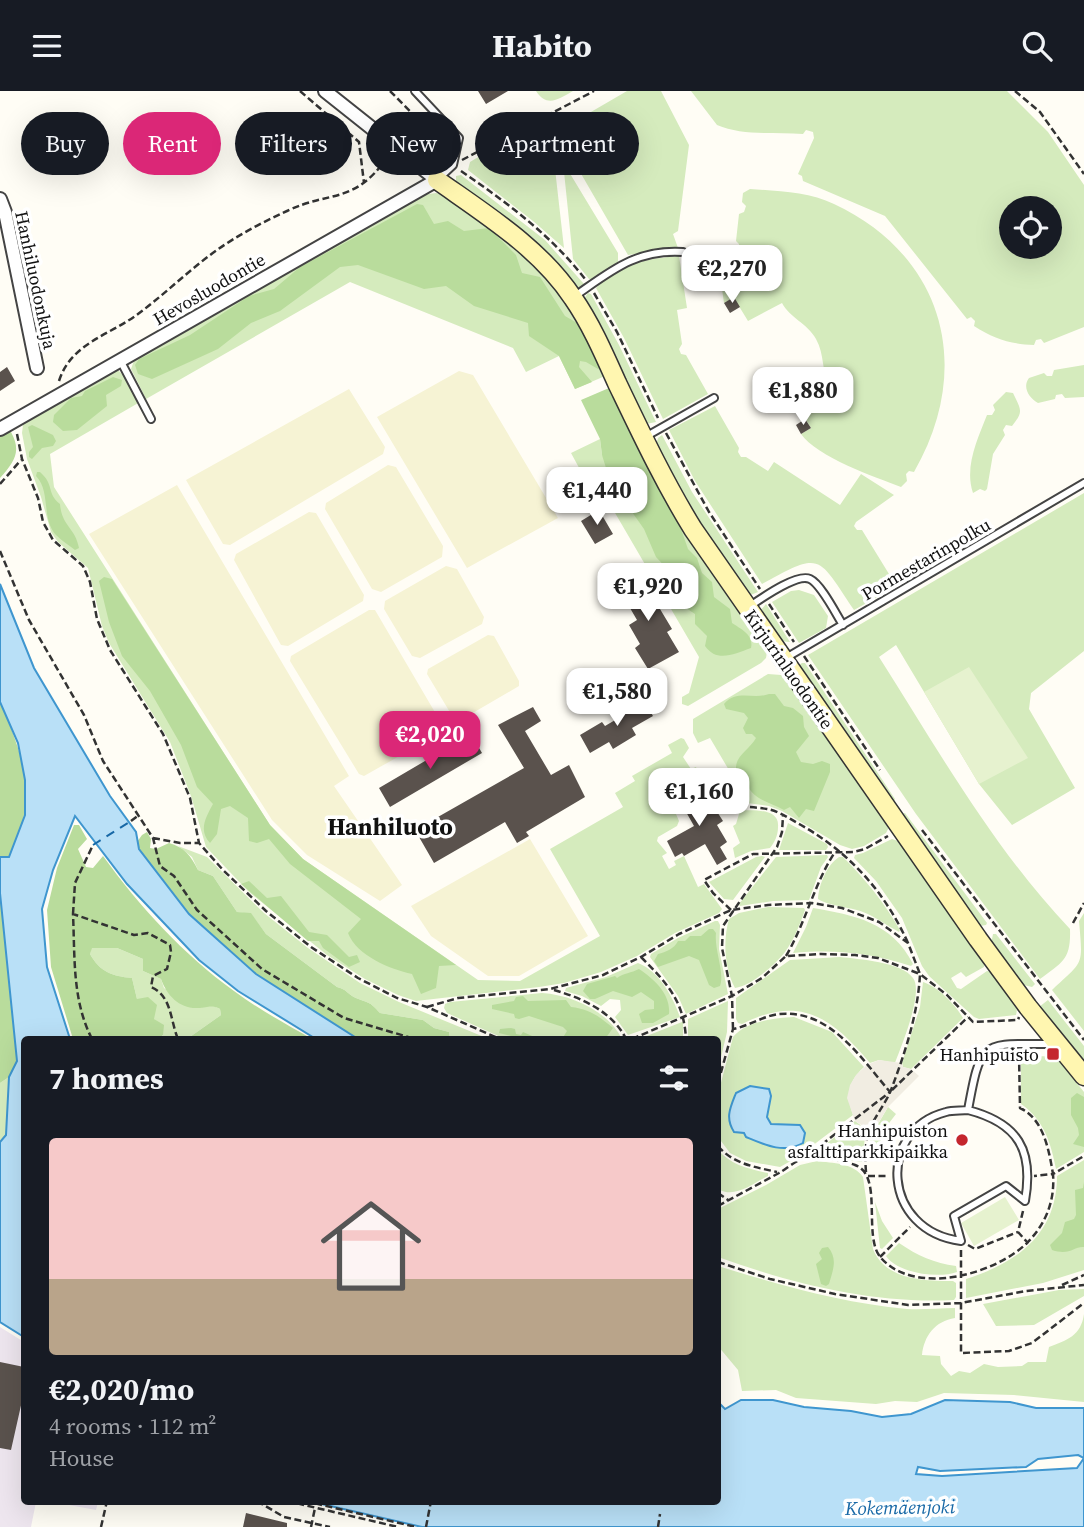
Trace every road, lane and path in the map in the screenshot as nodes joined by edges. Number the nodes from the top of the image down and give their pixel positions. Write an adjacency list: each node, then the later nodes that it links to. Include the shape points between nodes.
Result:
1 (300, 91): 16 (path, via 359,142)
2 (325, 91): 9 (street, Kirjurinluodontie)
3 (390, 91): 7 (path)
4 (415, 91): 8 (lane)
5 (594, 91): 10 (path)
6 (1015, 91): 11 (path, via 1040,112)
7 (411, 112)
8 (435, 112)
9 (366, 124)
10 (461, 161)
11 (1084, 174)
12 (374, 175): 16 (path)
13 (431, 175): 15 (street, Kirjurinluodontie)
14 (442, 175): 15 (lane)
15 (437, 180): 19 (street, Kirjurinluodontie, via 527,248); 20 (street, Hevosluodontie)
16 (365, 183): 22 (path, via 288,210 216,250 133,318 83,347 62,373)
17 (0, 199): 21 (street, Hanhiluodonkuja)
18 (683, 252): 19 (lane, via 640,256)
19 (573, 297): 27 (street, Kirjurinluodontie)
20 (120, 360): 22 (street, Hevosluodontie); 24 (lane)
21 (37, 368)
22 (54, 398): 25 (street, Hevosluodontie)
23 (714, 398): 27 (lane)
24 (151, 419)
25 (13, 421): 26 (street, Hevosluodontie); 28 (path)
26 (0, 429)
27 (643, 438): 32 (street, Kirjurinluodontie, via 670,491)
28 (22, 459): 30 (path); 41 (path, via 43,522 53,540 83,566 110,650 163,734 190,798)
29 (1084, 483): 33 (lane, Pormestarinpolku)
30 (0, 484)
31 (0, 551): 36 (path, via 29,620 84,715 103,761)
32 (746, 608): 33 (lane, via 797,579 809,578); 34 (street, Kirjurinluodontie)
33 (843, 625): 34 (lane, Pormestarinpolku)
34 (782, 660): 39 (street, Kirjurinluodontie)
35 (730, 809): 37 (path, via 769,809)
36 (139, 815): 38 (path); 40 (path)
37 (783, 815): 44 (path); 45 (path)
38 (131, 821)
39 (901, 829): 44 (path, via 866,849); 58 (street, Kirjurinluodontie)
40 (153, 838): 41 (path); 64 (path, via 160,866 174,876 197,909 262,969 344,1018)
41 (199, 843): 57 (path, via 266,911 311,947 358,978)
42 (93, 845): 49 (path, via 75,883)
43 (835, 852): 44 (path); 45 (path); 47 (path)
44 (842, 852): 51 (path, via 879,891)
45 (773, 853): 48 (path); 48 (path, via 753,854 704,880)
46 (1084, 903): 50 (path)
47 (812, 904): 48 (path); 51 (path, via 842,908 879,922); 52 (path)
48 (731, 910): 53 (path); 56 (path, via 723,926 722,948)
49 (74, 914): 62 (path, via 75,985); 63 (path, via 134,935 148,933 170,945 167,969 153,976 151,987 160,991 169,1006)
50 (1073, 923)
51 (908, 943): 54 (path)
52 (786, 956): 54 (path, via 878,958); 56 (path)
53 (641, 957): 55 (path, via 603,975); 60 (path, via 674,996)
54 (920, 974): 59 (path); 73 (path, via 912,1026)
55 (551, 989): 57 (path, via 458,997); 66 (path, via 599,1009)
56 (732, 996): 60 (path); 61 (path)
57 (427, 1007): 65 (path)
58 (1028, 1007): 59 (path, via 1018,1020 973,1022); 70 (street, Kirjurinluodontie)
59 (968, 1017): 73 (path)
60 (685, 1018): 67 (path); 68 (path)
61 (733, 1029): 71 (path); 73 (path, via 777,1014 816,1020 848,1042)
62 (90, 1036)
63 (176, 1036)
64 (405, 1036)
65 (493, 1036)
66 (624, 1036)
67 (640, 1036)
68 (686, 1036)
69 (1019, 1044): 70 (lane); 74 (lane, via 997,1044 983,1053); 79 (path, via 1020,1108 1039,1126 1053,1174)
70 (1058, 1044): 72 (street, Kirjurinluodontie)
71 (721, 1072)
72 (1084, 1076)
73 (890, 1092): 76 (path); 78 (path, via 868,1133 865,1151 867,1174)
74 (968, 1110): 78 (lane, via 946,1112 926,1121 905,1145); 79 (lane, via 990,1115 1008,1128 1021,1146)
75 (721, 1150): 77 (path, via 743,1164)
76 (804, 1159)
77 (779, 1173)
78 (897, 1175): 83 (lane, via 900,1197)
79 (1028, 1175): 82 (lane)
80 (721, 1195): 81 (path)
81 (728, 1200)
82 (1025, 1201): 84 (path); 85 (lane, via 1006,1186 954,1216)
83 (916, 1221): 85 (lane, via 945,1239); 87 (path)
84 (1018, 1232): 85 (path, via 975,1249); 86 (path)
85 (961, 1241): 92 (path)
86 (1027, 1242)
87 (880, 1257)
88 (721, 1263): 92 (path, via 835,1294 908,1305)
89 (1084, 1275): 91 (path)
90 (1084, 1285): 91 (path)
91 (1059, 1287): 92 (path)
92 (961, 1303): 93 (path, via 961,1353 1009,1351 1032,1343)
93 (1084, 1303)
94 (106, 1505): 102 (path)
95 (264, 1505): 101 (path)
96 (303, 1505): 99 (path)
97 (322, 1505): 105 (path)
98 (430, 1505): 106 (path)
99 (315, 1508): 101 (path); 104 (path)
100 (660, 1514): 107 (path)
101 (312, 1525): 103 (path)
102 (101, 1527)
103 (330, 1527)
104 (398, 1527)
105 (416, 1527)
106 (426, 1527)
107 (658, 1527)

